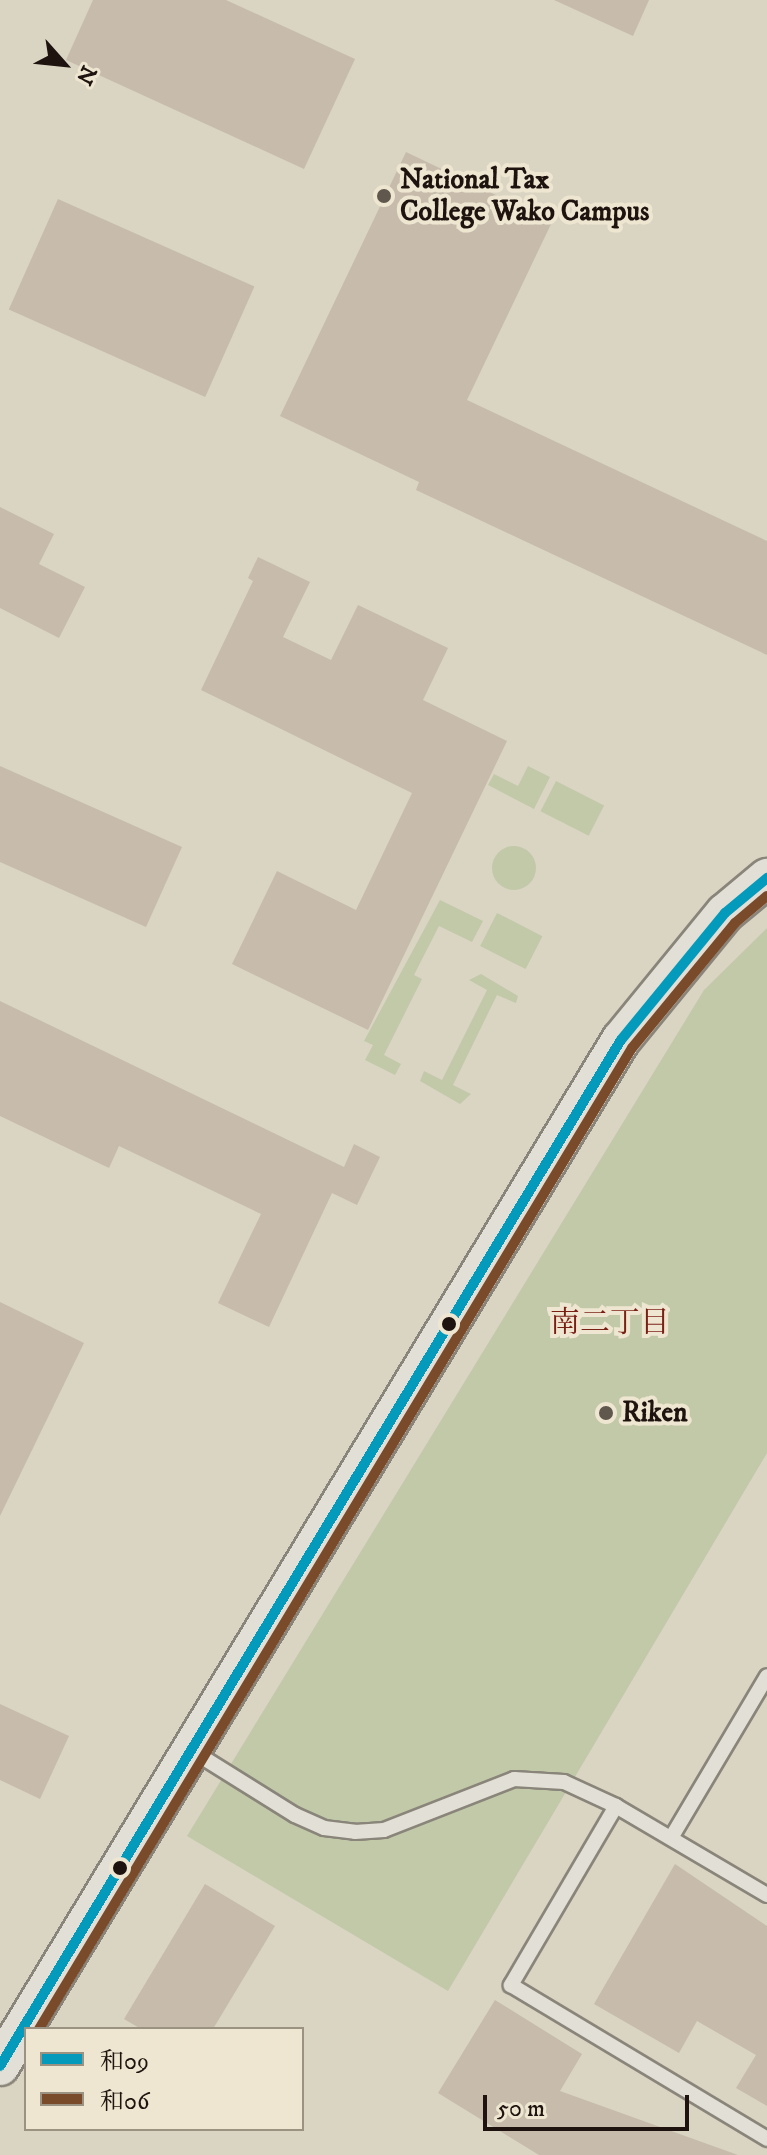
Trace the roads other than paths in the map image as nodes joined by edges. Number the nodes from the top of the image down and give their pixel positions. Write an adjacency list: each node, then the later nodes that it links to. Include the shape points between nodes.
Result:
1 (767, 878): 3 (street, via 725,913 621,1040)
2 (767, 1676): 5 (lane)
3 (190, 1750): 4 (lane, via 324,1828 384,1830 485,1788 527,1778 564,1782); 7 (street)
4 (616, 1806): 5 (lane); 8 (lane, via 511,1985)
5 (671, 1838): 6 (lane)
6 (767, 1895)
7 (0, 2066)
8 (767, 2139)

